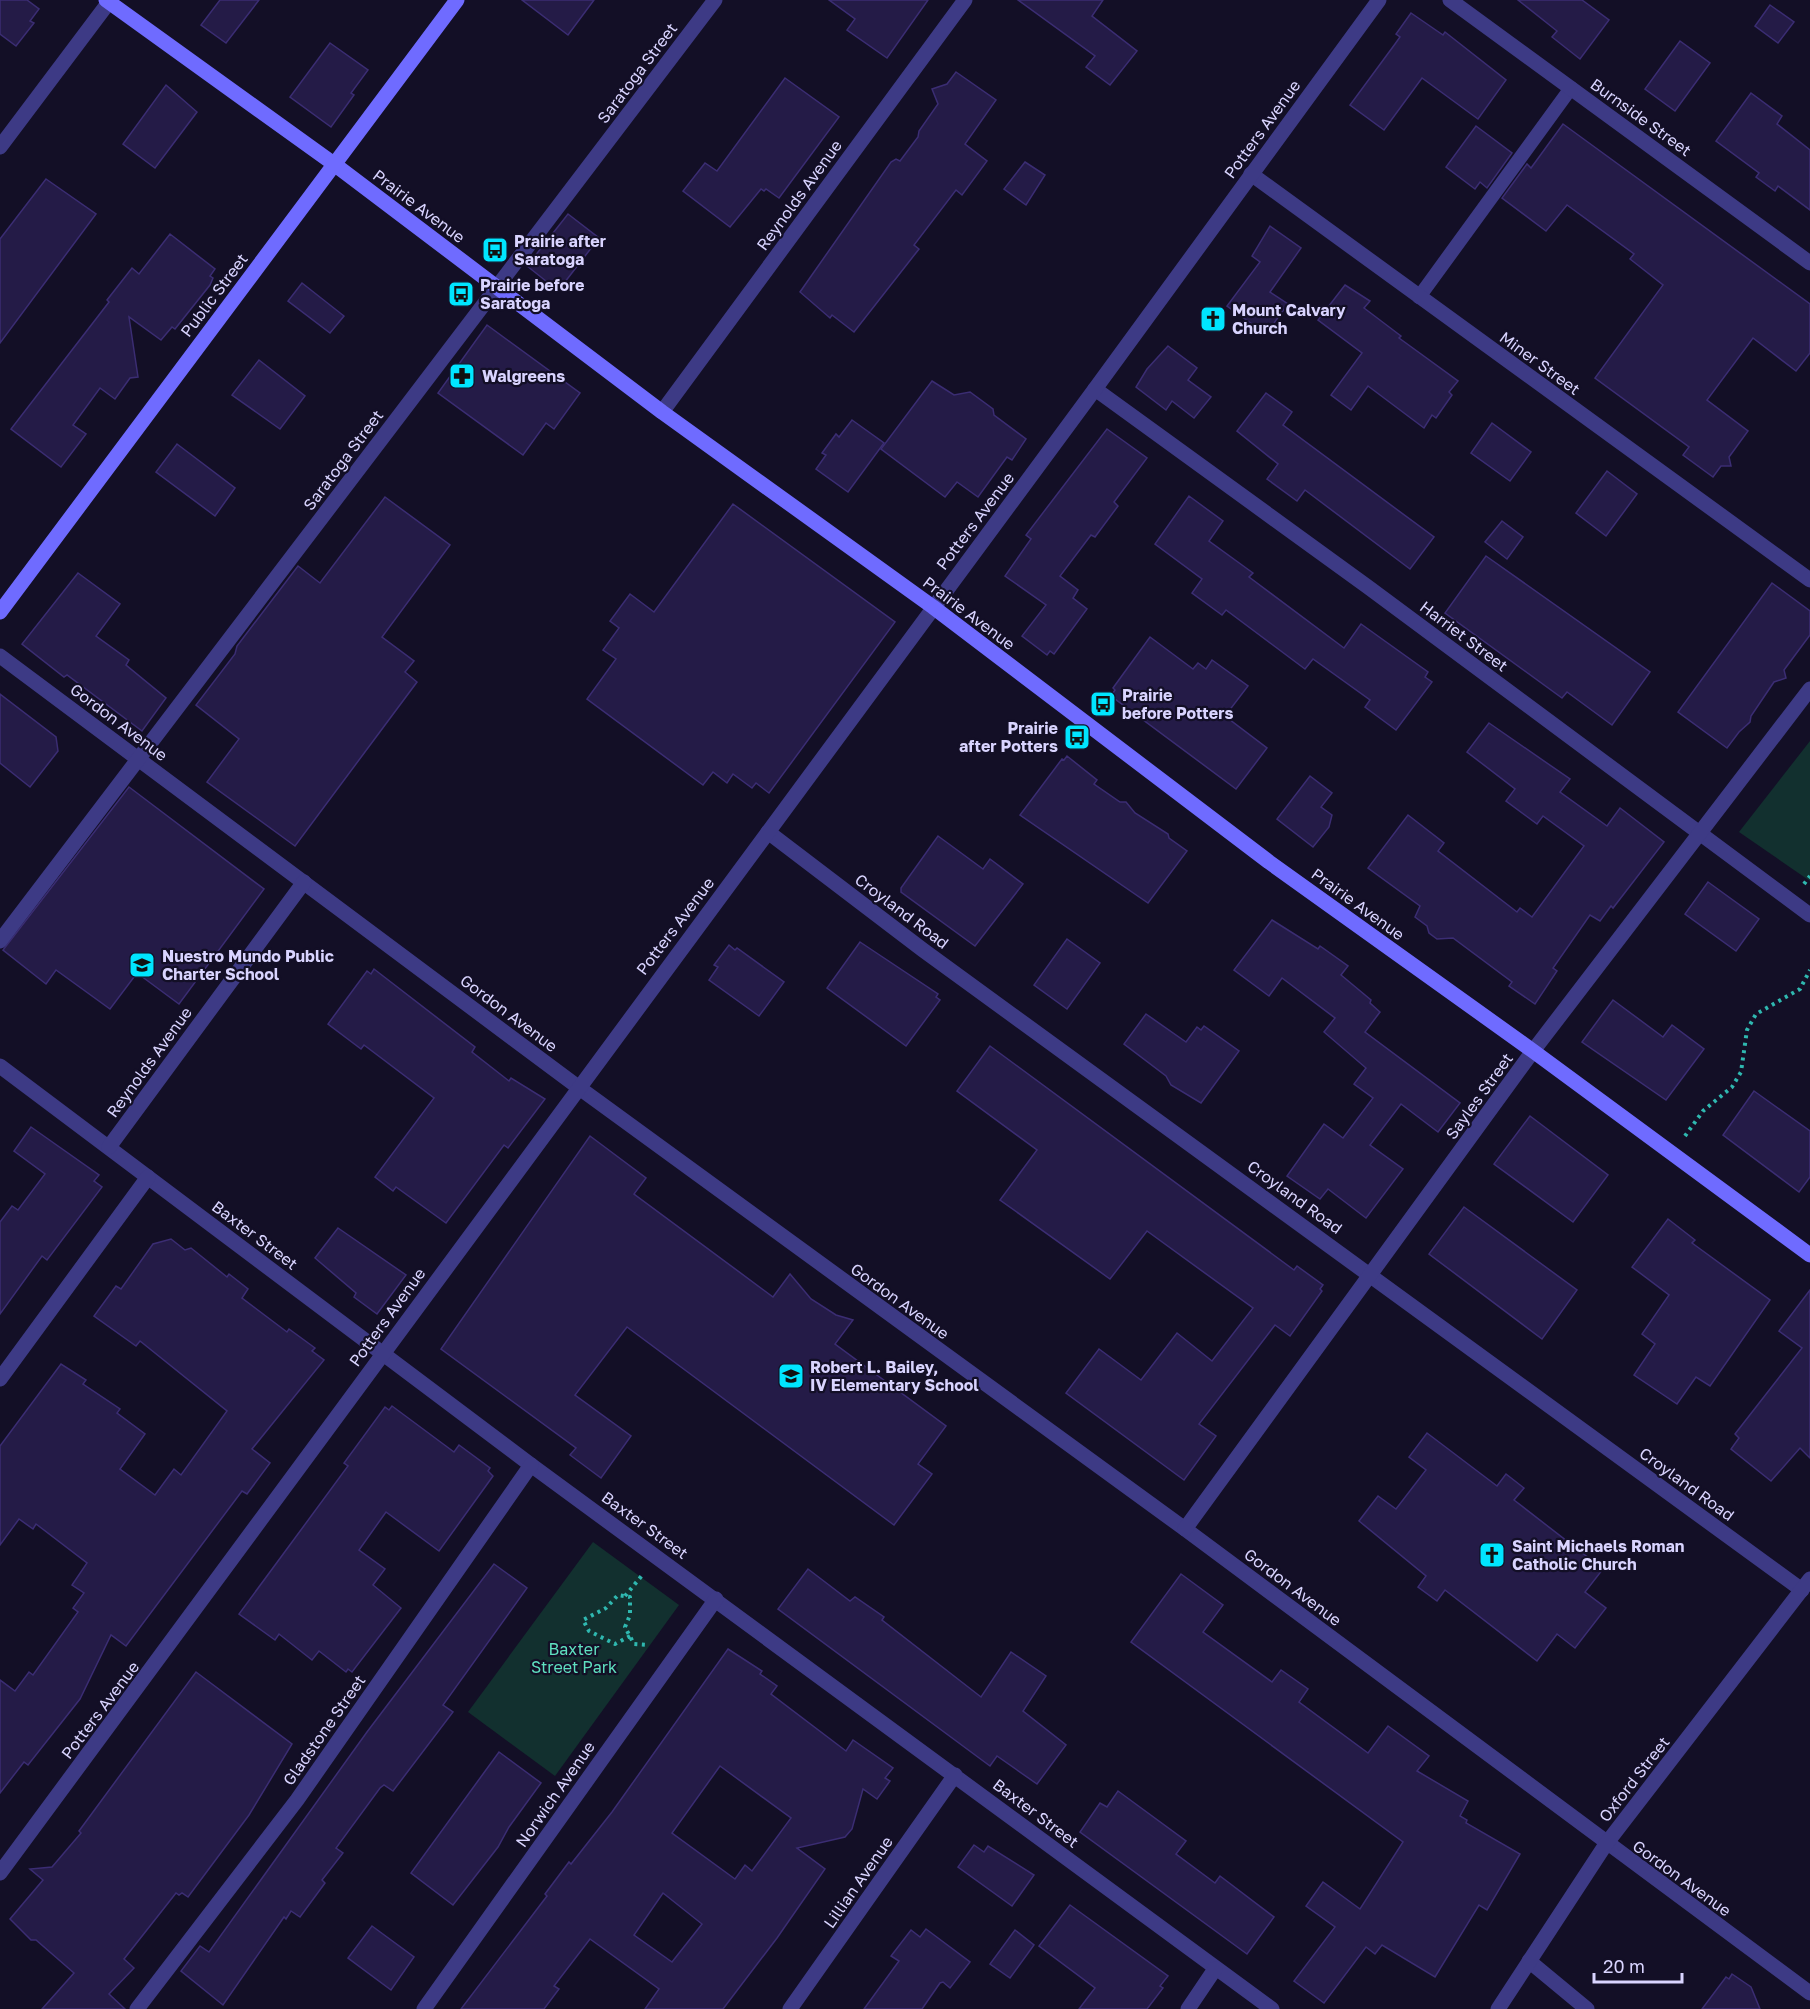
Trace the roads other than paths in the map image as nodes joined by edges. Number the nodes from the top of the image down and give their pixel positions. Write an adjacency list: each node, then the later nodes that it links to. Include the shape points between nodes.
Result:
1 (457, 0): 9 (street, Public Street)
2 (715, 0): 12 (street, Saratoga Street)
3 (965, 0): 15 (street, Reynolds Avenue)
4 (1379, 0): 10 (street, Potters Avenue)
5 (1450, 0): 7 (street, Burnside Street)
6 (107, 1): 8 (street); 9 (street, Prairie Avenue)
7 (1571, 88): 11 (street, Burnside Street); 13 (lane)
8 (0, 147)
9 (334, 164): 12 (street, Prairie Avenue); 18 (street, Public Street)
10 (1251, 174): 13 (street, Miner Street); 14 (street, Potters Avenue)
11 (1810, 263)
12 (496, 288): 15 (street, Prairie Avenue); 21 (street, Saratoga Street)
13 (1419, 297): 16 (street, Miner Street)
14 (1095, 390): 17 (street, Potters Avenue); 23 (street, Harriet Street, via 1368,587)
15 (662, 412): 17 (street, Prairie Avenue)
16 (1810, 580)
17 (933, 607): 22 (street, Potters Avenue); 27 (street, Prairie Avenue, via 1269,862)
18 (0, 612)
19 (0, 656): 21 (street, Gordon Avenue)
20 (1810, 690): 23 (street, Sayles Street)
21 (138, 759): 24 (street, Gordon Avenue); 26 (street, Saratoga Street)
22 (768, 832): 29 (street, Potters Avenue); 33 (street, Croyland Road, via 923,950)
23 (1699, 835): 25 (street, Harriet Street); 27 (street, Sayles Street)
24 (304, 882): 29 (street, Gordon Avenue); 30 (street, Reynolds Avenue)
25 (1810, 915)
26 (0, 941)
27 (1533, 1051): 32 (street, Prairie Avenue); 33 (street, Sayles Street)
28 (0, 1066): 30 (street, Baxter Street)
29 (578, 1087): 34 (street, Potters Avenue); 37 (street, Gordon Avenue)
30 (109, 1147): 31 (street, Baxter Street)
31 (148, 1177): 34 (street, Baxter Street); 35 (street)
32 (1810, 1255)
33 (1371, 1274): 37 (street, Sayles Street); 38 (street, Croyland Road)
34 (383, 1353): 36 (street, Baxter Street); 42 (street, Potters Avenue)
35 (0, 1379)
36 (531, 1465): 39 (street, Baxter Street); 46 (street, Gladstone Street, via 297,1800)
37 (1185, 1529): 41 (street, Gordon Avenue)
38 (1806, 1585): 41 (street, Oxford Street)
39 (716, 1599): 40 (street, Baxter Street); 47 (street, Norwich Avenue)
40 (955, 1775): 44 (street, Baxter Street); 48 (street, Lillian Avenue)
41 (1606, 1844): 43 (street, Oxford Street); 45 (street, Gordon Avenue)
42 (0, 1873)
43 (1529, 1961): 51 (street, Oxford Street); 52 (street)
44 (1215, 1969): 49 (street); 50 (street, Baxter Street)
45 (1810, 1993)
46 (137, 2009)
47 (424, 2009)
48 (790, 2009)
49 (1188, 2009)
50 (1272, 2009)
51 (1498, 2009)
52 (1587, 2009)

